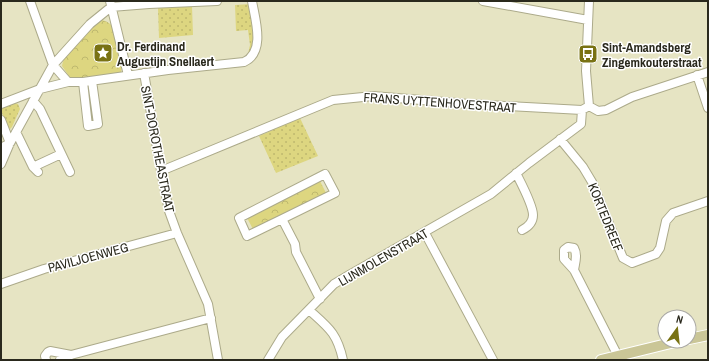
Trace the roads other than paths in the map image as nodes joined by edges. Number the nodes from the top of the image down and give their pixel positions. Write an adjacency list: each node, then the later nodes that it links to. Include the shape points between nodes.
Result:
1 (30, 1): 9 (street)
2 (217, 1): 7 (street)
3 (252, 1): 11 (street, via 257,44 250,60)
4 (483, 1): 6 (street)
5 (589, 1): 8 (street)
6 (503, 2): 8 (street)
7 (111, 4): 9 (street); 12 (street)
8 (588, 20): 20 (street)
9 (53, 65): 15 (street); 17 (street)
10 (708, 72): 13 (street, FRANS UYTTENHOVESTRAAT)
11 (144, 73): 12 (street); 29 (street, SINT-DOROTHEASTRAAT)
12 (128, 75): 14 (street)
13 (697, 75): 20 (street, FRANS UYTTENHOVESTRAAT, via 632,97 606,110 598,112); 21 (street)
14 (92, 81): 16 (street); 16 (street, via 98,124 88,126)
15 (68, 82): 16 (street); 17 (street)
16 (83, 82)
17 (40, 89): 18 (street); 19 (street)
18 (33, 101): 23 (street); 27 (street, via 40,109)
19 (1, 104)
20 (585, 108): 24 (street, LIJNMOLENSTRAAT, via 581,124); 29 (street, FRANS UYTTENHOVESTRAAT, via 352,97 333,100)
21 (708, 108)
22 (1, 120): 25 (street)
23 (16, 132): 25 (street); 27 (street, via 36,169)
24 (560, 139): 31 (street, LIJNMOLENSTRAAT); 32 (street, KORTEDREEF, via 584,167 623,258 632,263 656,254 660,248 666,221 673,213)
25 (10, 144): 26 (street); 28 (street)
26 (1, 148)
27 (61, 154): 30 (street)
28 (1, 164)
29 (160, 171): 35 (street, SINT-DOROTHEASTRAAT)
30 (70, 172)
31 (516, 173): 34 (street, via 533,215 532,221); 36 (street, LIJNMOLENSTRAAT, via 491,194)
32 (708, 201)
33 (282, 219): 33 (street, via 335,193 325,174 239,218 247,236); 39 (street)
34 (522, 230)
35 (177, 233): 38 (street, PAVILJOENWEG, via 44,269); 41 (street, SINT-DOROTHEASTRAAT, via 208,304)
36 (424, 233): 39 (street, LIJNMOLENSTRAAT, via 334,284); 52 (street)
37 (574, 270): 46 (street)
38 (1, 284)
39 (320, 299): 40 (street, LIJNMOLENSTRAAT)
40 (310, 310): 50 (street, LIJNMOLENSTRAAT, via 282,337); 51 (street, via 332,332)
41 (211, 318): 45 (street); 49 (street, SINT-DOROTHEASTRAAT)
42 (708, 335): 43 (main road)
43 (697, 337)
44 (657, 346): 46 (main road)
45 (71, 355): 47 (street, via 50,351 45,356); 48 (street)
46 (618, 356): 53 (main road)
47 (46, 360)
48 (60, 360)
49 (218, 360)
50 (268, 360)
51 (343, 360)
52 (493, 360)
53 (601, 360)

